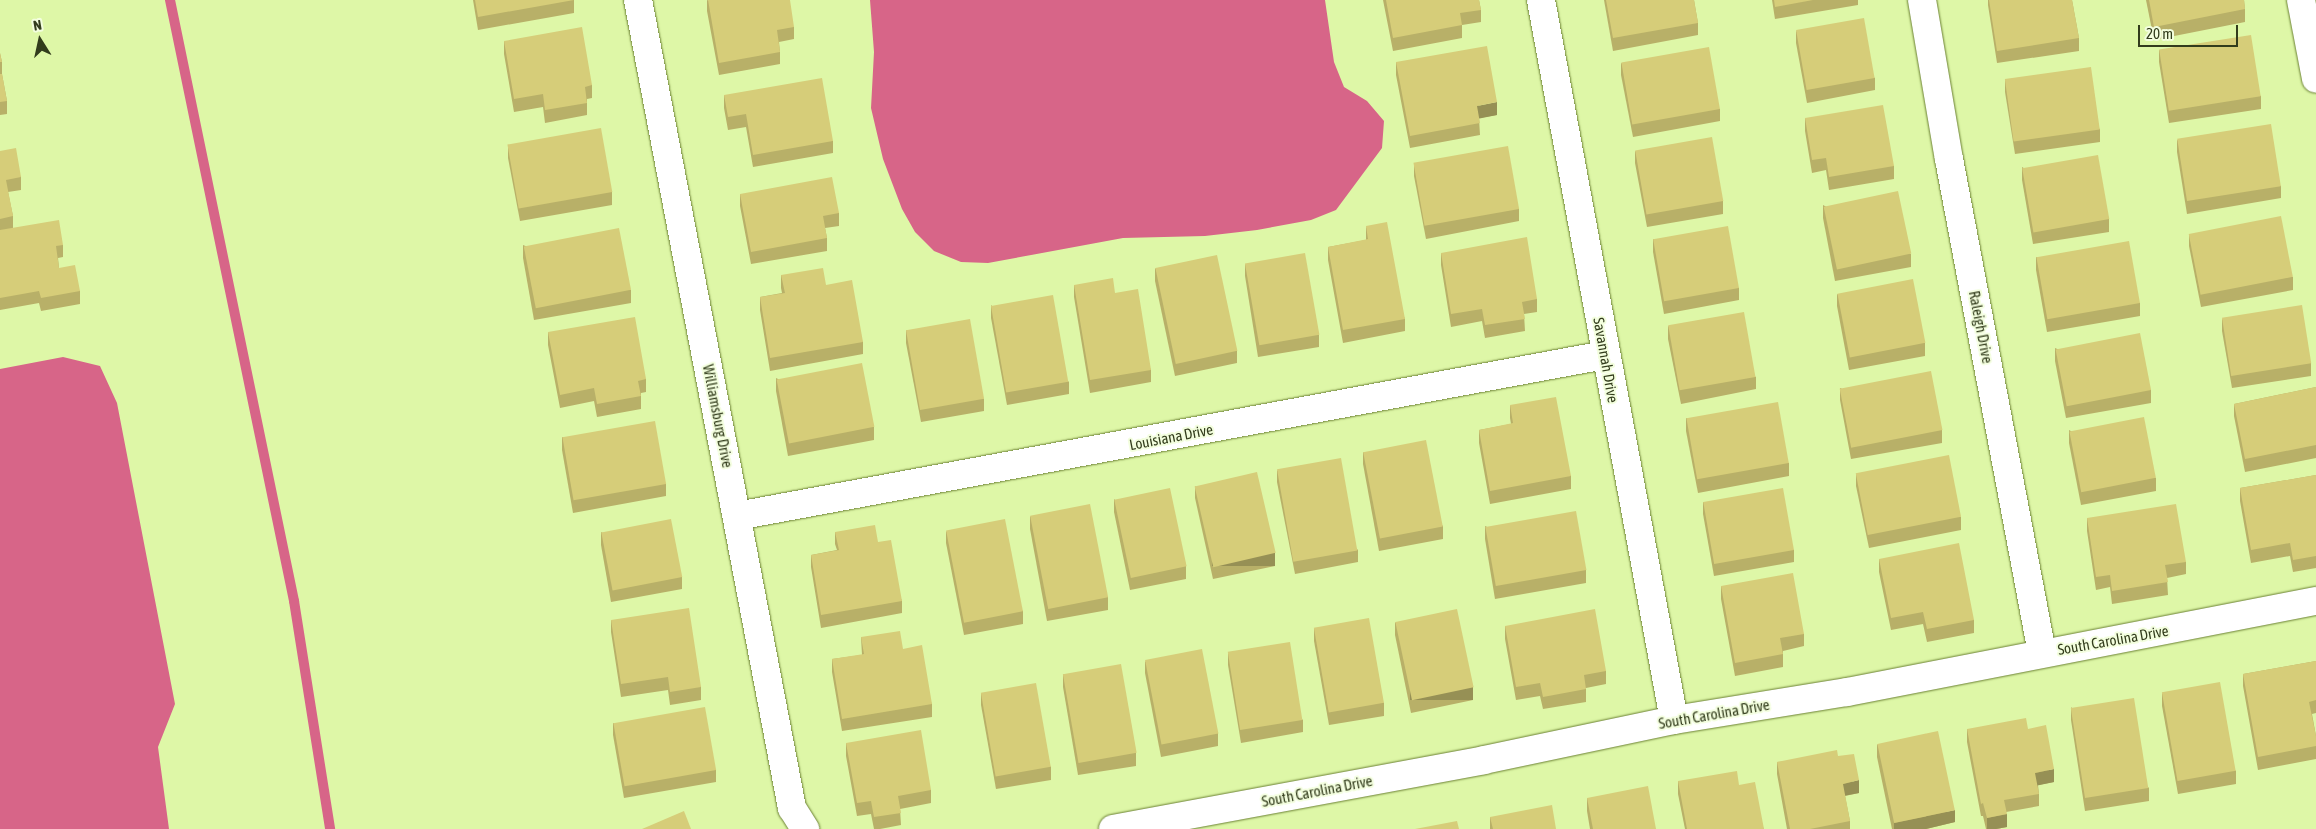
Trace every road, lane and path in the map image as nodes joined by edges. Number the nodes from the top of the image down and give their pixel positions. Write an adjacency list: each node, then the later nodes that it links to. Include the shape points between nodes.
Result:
1 (638, 0): 7 (street, Williamsburg Drive)
2 (1541, 0): 6 (street, Savannah Drive)
3 (1922, 0): 9 (street, Raleigh Drive)
4 (2301, 0): 5 (street)
5 (2316, 79)
6 (1605, 355): 7 (street, Louisiana Drive); 10 (street, Savannah Drive)
7 (738, 516): 11 (street, Williamsburg Drive, via 792,808)
8 (2316, 601): 9 (street, South Carolina Drive)
9 (2042, 653): 10 (street, South Carolina Drive, via 1847,692)
10 (1674, 720): 12 (street, South Carolina Drive, via 1484,760)
11 (805, 829)
12 (1113, 829)

